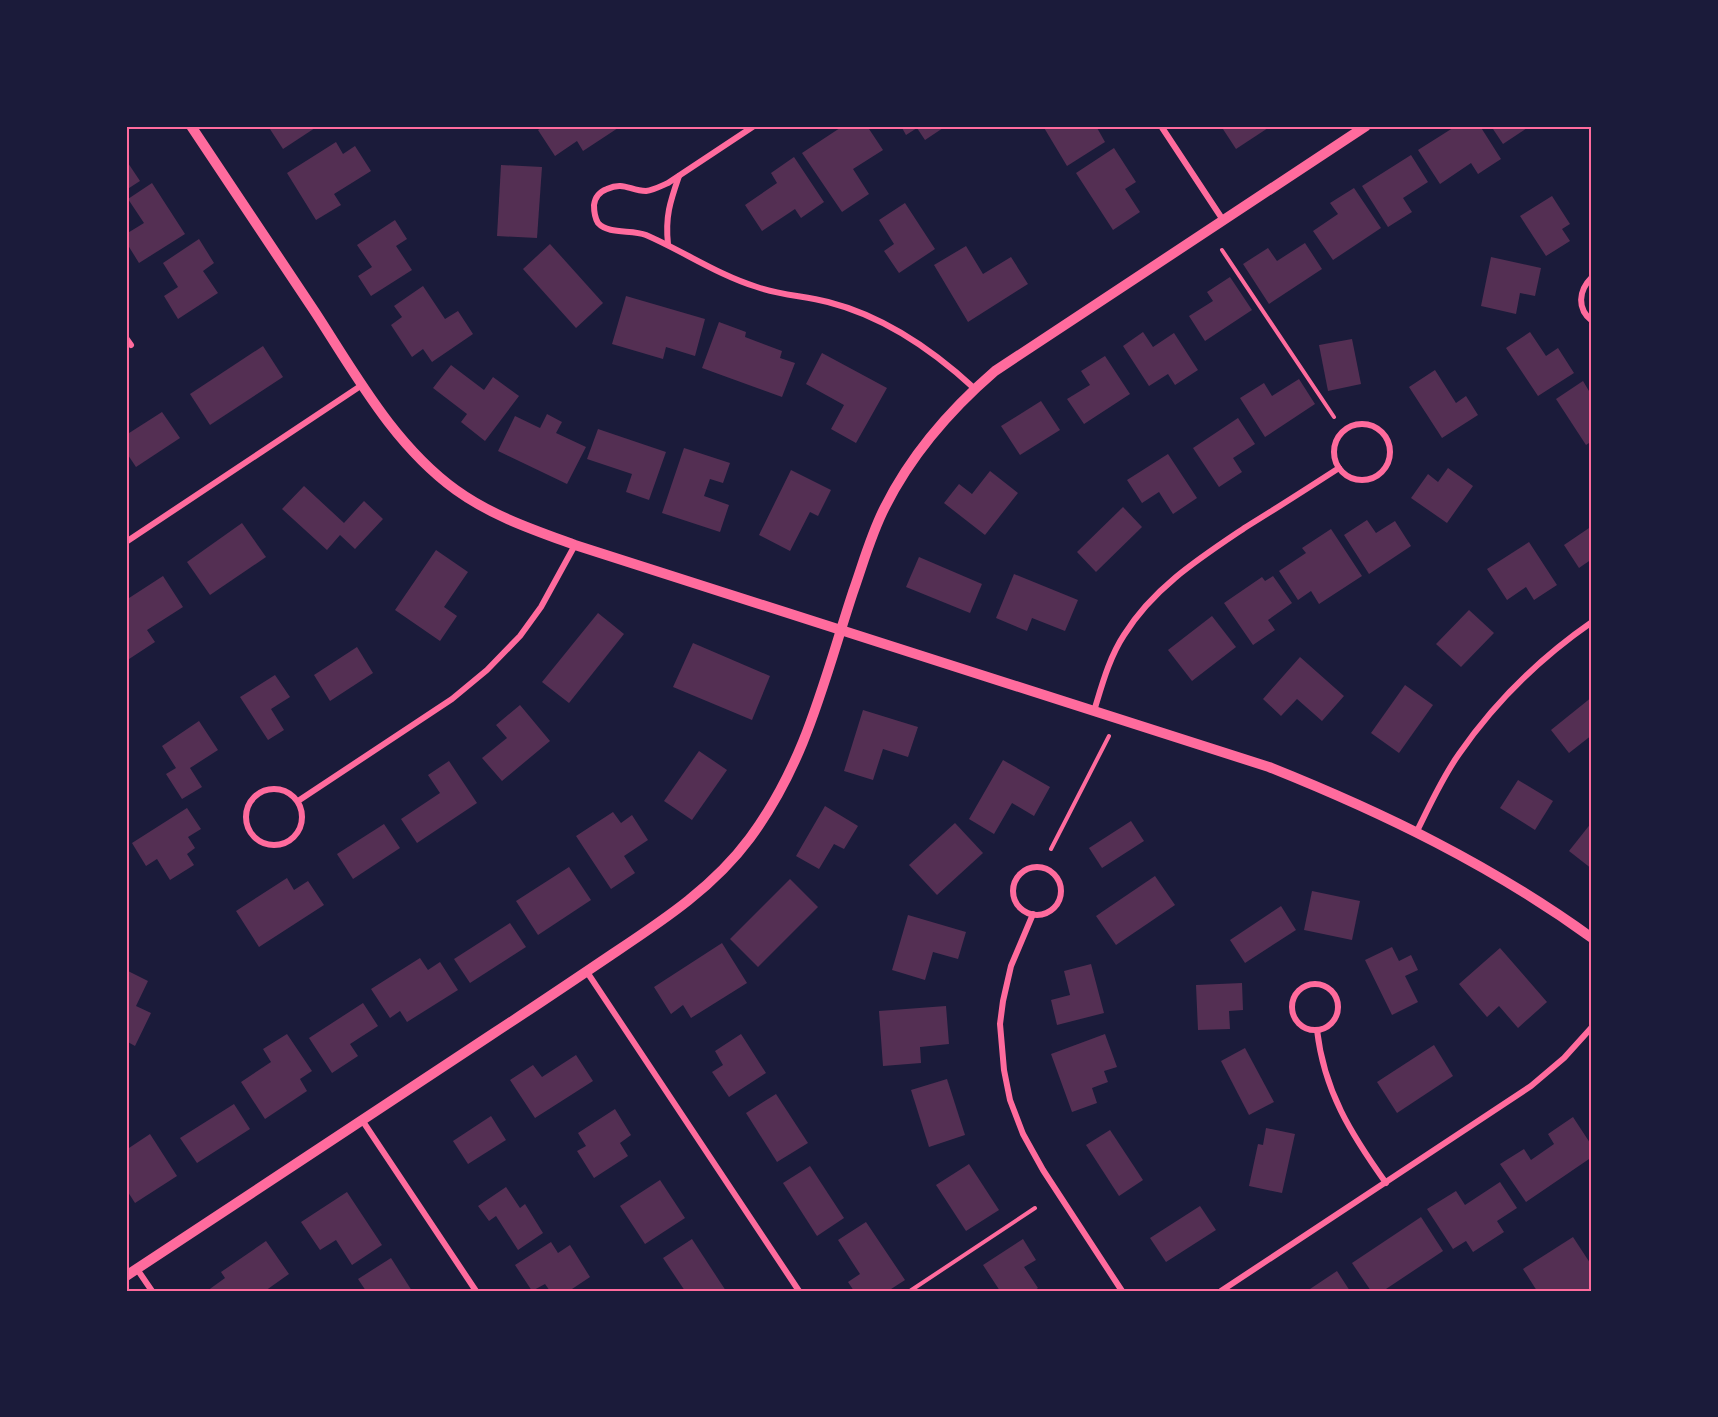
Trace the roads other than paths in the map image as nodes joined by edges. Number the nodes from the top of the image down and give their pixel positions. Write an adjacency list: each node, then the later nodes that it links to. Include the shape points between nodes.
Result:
1 (191, 126): 12 (street)
2 (754, 126): 5 (street)
3 (1161, 126): 6 (street)
4 (1366, 126): 6 (street)
5 (679, 176): 7 (street, via 668,207); 7 (street, via 645,191 615,185 595,198 598,222 608,229 641,233)
6 (1223, 220): 13 (street, via 1005,364)
7 (668, 244): 13 (street, via 758,288 862,313 946,362)
8 (1592, 278): 9 (street, via 1583,288 1581,300 1582,310)
9 (1592, 321)
10 (126, 338): 11 (street)
11 (131, 345)
12 (362, 384): 15 (street); 16 (street, via 398,434 456,490 507,520)
13 (975, 389): 18 (street, via 927,441 884,507)
14 (1339, 468): 14 (street, via 1334,450 1337,440 1352,426 1368,425 1388,442 1389,460 1379,475 1353,479); 19 (street, via 1170,580 1123,636 1106,671)
15 (126, 542)
16 (575, 545): 18 (street); 20 (street, via 541,607 520,636 486,670 452,699)
17 (1592, 622): 21 (street, via 1522,678 1489,714 1458,756)
18 (841, 630): 19 (street); 24 (street, via 797,759 749,839 698,894)
19 (1094, 711): 21 (street, via 1269,767)
20 (298, 801): 20 (street, via 275,789 258,794 248,809 253,834 269,844 295,836 302,819)
21 (1417, 831): 23 (street, via 1494,874)
22 (1033, 914): 22 (street, via 1048,912 1059,901 1058,878 1045,868 1030,868 1017,877 1014,885 1019,906); 34 (street, via 1011,966 1000,1024 1010,1100 1042,1170)
23 (1592, 938)
24 (587, 972): 27 (street); 33 (street)
25 (1592, 1027): 28 (street, via 1531,1086)
26 (1317, 1030): 26 (street, via 1331,1024 1337,1002 1329,989 1315,984 1301,989 1292,1008 1297,1022); 28 (street, via 1319,1053 1340,1112)
27 (362, 1120): 29 (street); 32 (street)
28 (1386, 1183): 35 (street)
29 (137, 1269): 30 (street); 31 (street)
30 (126, 1276)
31 (152, 1291)
32 (476, 1291)
33 (799, 1291)
34 (1122, 1291)
35 (1221, 1291)

